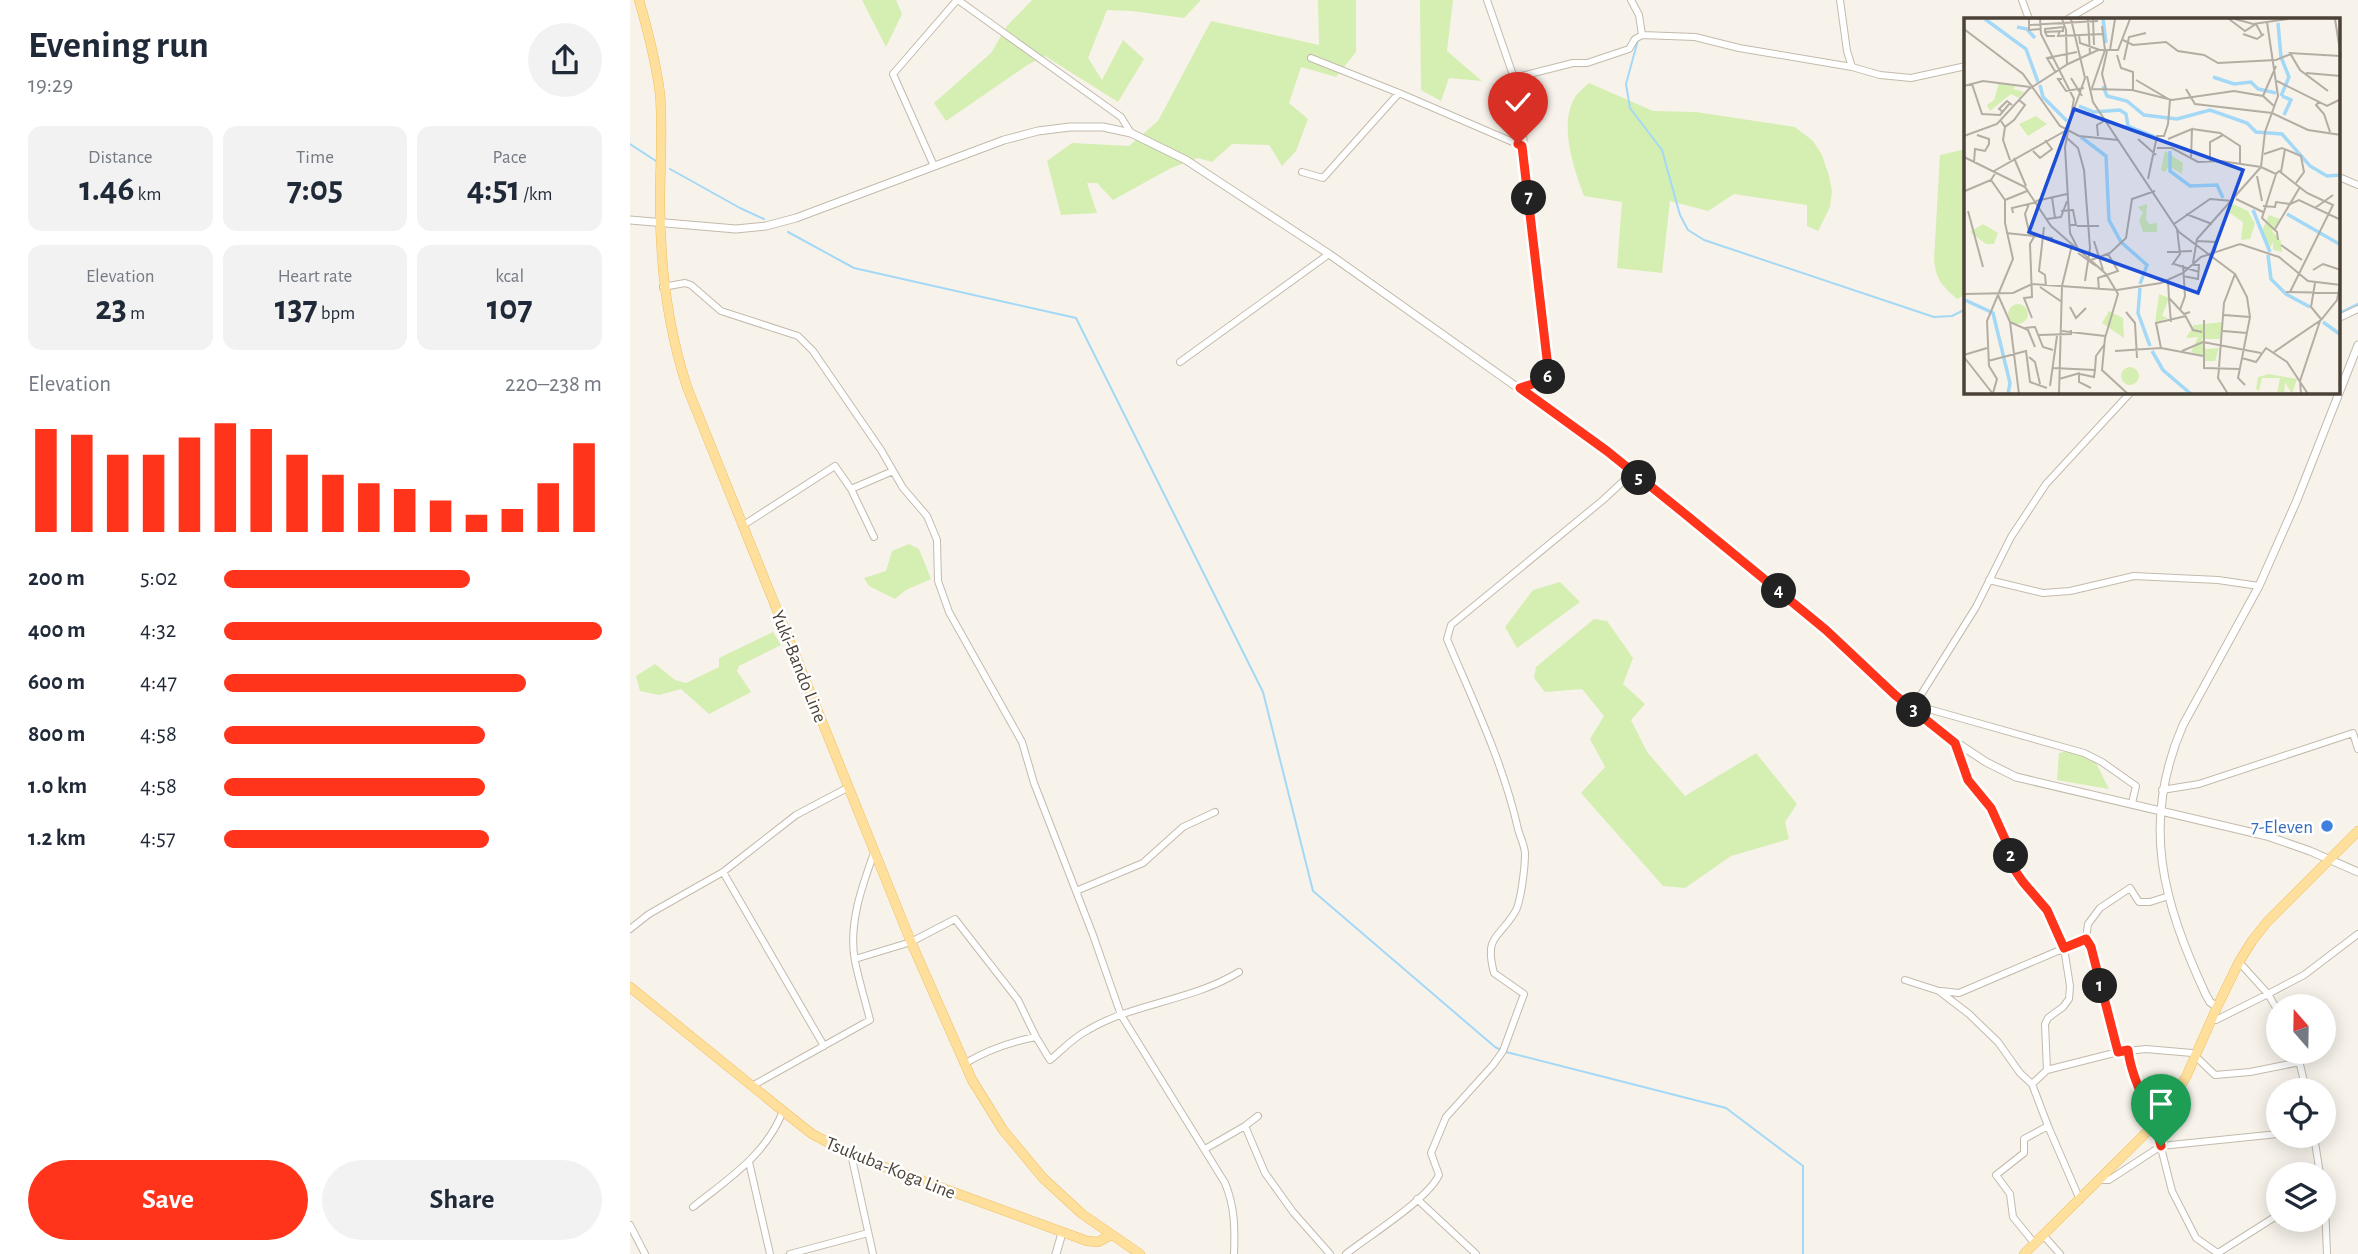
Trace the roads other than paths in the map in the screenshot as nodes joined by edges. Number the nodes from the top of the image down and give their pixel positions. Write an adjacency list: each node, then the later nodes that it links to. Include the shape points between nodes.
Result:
1 (639, 0): 23 (main road, Yuki-Bando Line, via 660,98)
2 (957, 0): 16 (street, via 1121,117); 18 (street, via 893,74)
3 (1487, 0): 14 (street)
4 (1631, 0): 10 (street)
5 (1840, 0): 13 (street)
6 (2022, 0): 8 (street)
7 (2100, 0): 9 (street)
8 (2029, 18)
9 (2070, 18)
10 (1642, 35): 13 (street, via 1695,37); 14 (street, via 1629,49)
11 (1311, 58): 15 (street)
12 (1964, 66): 13 (street, via 1911,78)
13 (1852, 67)
14 (1514, 78): 17 (street)
15 (1399, 93): 17 (street); 19 (street, via 1323,178)
16 (1131, 133): 18 (street, via 1103,127 1038,131); 24 (street, via 1186,160)
17 (1522, 146): 30 (street, via 1549,376)
18 (934, 166): 23 (street, via 766,226 736,229)
19 (1302, 172)
20 (2340, 177): 21 (street)
21 (2358, 185)
22 (631, 221): 23 (street)
23 (660, 222): 25 (main road, Yuki-Bando Line)
24 (1329, 254): 29 (street); 30 (street)
25 (663, 287): 34 (street, via 691,285 721,311 798,336 813,351); 37 (main road, Yuki-Bando Line, via 687,387)
26 (2358, 309): 27 (street)
27 (2340, 317)
28 (2358, 345): 31 (street)
29 (1180, 362)
30 (1520, 388): 35 (street)
31 (2340, 391)
32 (2129, 394): 39 (street, via 2046,484)
33 (2339, 394): 40 (street)
34 (893, 471): 36 (street); 54 (street, via 927,516 937,540 938,581 949,612 1022,742)
35 (1632, 473): 41 (street, via 1826,630); 93 (street, via 1451,625 1448,633 1497,757 1525,852 1517,910 1495,934 1491,951 1494,973 1524,995 1503,1051 1446,1117 1431,1153 1439,1175)
36 (851, 489): 37 (street, via 835,466); 38 (street)
37 (742, 526): 44 (main road, Yuki-Bando Line)
38 (874, 537)
39 (1989, 580): 40 (street, via 2043,593 2134,576); 41 (street)
40 (2259, 586): 45 (street, via 2183,725)
41 (1912, 709): 42 (street); 46 (street, via 1924,708 2084,753 2136,786)
42 (1955, 743): 46 (street, via 2016,777); 60 (street, via 1968,780 1991,808 2014,869 2047,910)
43 (2358, 749): 45 (street, via 2353,733 2199,783)
44 (849, 787): 50 (main road, Yuki-Bando Line); 52 (street, via 796,815)
45 (2162, 790): 47 (street)
46 (2132, 803): 47 (street)
47 (2160, 809): 51 (street, via 2267,836); 55 (street)
48 (1215, 812): 54 (street, via 1183,827 1143,863)
49 (2358, 831): 51 (main road)
50 (875, 852): 59 (main road, Yuki-Bando Line); 61 (street, via 861,893 853,936)
51 (2329, 859): 53 (street); 62 (main road, via 2267,922)
52 (723, 872): 56 (street); 73 (street)
53 (2358, 872)
54 (1076, 891): 70 (street)
55 (2169, 896): 58 (street, via 2139,902 2130,888 2123,891 2100,908 2088,924); 69 (street, via 2198,979 2208,1000)
56 (630, 929)
57 (2358, 934): 67 (street, via 2304,975)
58 (2086, 939): 60 (street); 75 (street)
59 (911, 942): 61 (street); 72 (street, via 955,919 1018,1000); 78 (main road, Yuki-Bando Line)
60 (2064, 948): 66 (street, via 1959,993); 79 (street, via 2069,999 2045,1024)
61 (855, 959): 73 (street, via 870,1020)
62 (2239, 962): 67 (street); 69 (main road)
63 (1239, 972): 70 (street, via 1184,997)
64 (1905, 979): 66 (street)
65 (630, 987): 81 (main road, Tsukuba-Koga Line)
66 (1940, 991): 80 (street, via 1998,1042)
67 (2268, 994)
68 (2266, 995): 71 (street)
69 (2217, 1007): 71 (main road)
70 (1121, 1016): 72 (street, via 1087,1030 1050,1060); 89 (street)
71 (2212, 1019): 76 (main road)
72 (1036, 1037): 78 (street, via 1009,1042)
73 (824, 1046): 81 (street)
74 (2128, 1050): 75 (street); 76 (street); 84 (street)
75 (2118, 1052): 79 (street)
76 (2196, 1055): 77 (street, via 2215,1075); 84 (main road)
77 (2288, 1064)
78 (964, 1065): 101 (main road, Yuki-Bando Line, via 1029,1163 1069,1204)
79 (2046, 1070): 80 (street)
80 (2032, 1084): 86 (street)
81 (752, 1086): 82 (main road, Tsukuba-Koga Line)
82 (783, 1111): 90 (main road, Tsukuba-Koga Line, via 812,1134); 91 (street, via 772,1136)
83 (1258, 1116): 85 (street)
84 (2155, 1124): 88 (street); 92 (main road)
85 (1245, 1126): 89 (street); 111 (street, via 1265,1173)
86 (2049, 1126): 94 (street); 103 (street, via 2024,1139 2024,1153 1996,1175 2010,1194 2013,1217)
87 (2266, 1135): 88 (street)
88 (2161, 1146): 92 (street, via 2109,1180); 116 (street, via 2172,1191 2186,1222 2196,1238)
89 (1205, 1149): 110 (street, via 1232,1200)
90 (851, 1154): 99 (street); 100 (main road, Tsukuba-Koga Line)
91 (749, 1162): 95 (street); 105 (street)
92 (2100, 1180): 94 (main road)
93 (1417, 1199): 112 (street); 113 (street)
94 (2080, 1200): 102 (main road)
95 (693, 1207)
96 (2266, 1223): 116 (street)
97 (630, 1225): 104 (street)
98 (2326, 1232): 117 (street)
99 (868, 1233): 106 (street); 107 (street)
100 (1062, 1233): 101 (main road, Tsukuba-Koga Line, via 1093,1242); 108 (street)
101 (1111, 1236): 109 (main road, Yuki-Bando Line)
102 (2044, 1236): 103 (main road); 115 (street)
103 (2035, 1244): 114 (main road)
104 (645, 1254)
105 (771, 1254)
106 (790, 1254)
107 (873, 1254)
108 (1056, 1254)
109 (1140, 1254)
110 (1234, 1254)
111 (1329, 1254)
112 (1346, 1254)
113 (1476, 1254)
114 (2024, 1254)
115 (2060, 1254)
116 (2218, 1254)
117 (2327, 1254)

